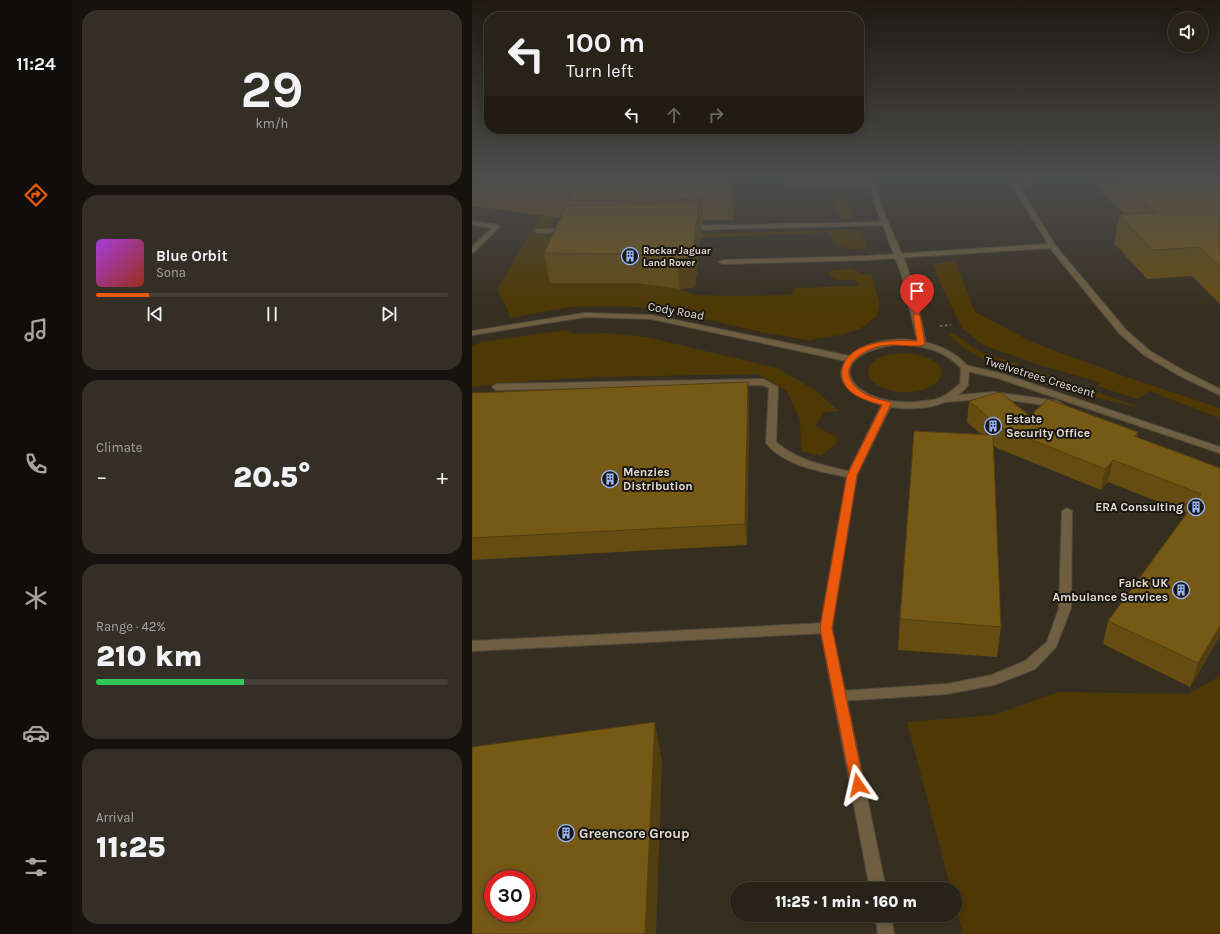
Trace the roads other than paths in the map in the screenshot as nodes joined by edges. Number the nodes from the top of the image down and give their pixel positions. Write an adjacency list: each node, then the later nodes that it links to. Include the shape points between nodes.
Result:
1 (1037, 222): 7 (street)
2 (472, 223): 8 (street, via 497,227)
3 (886, 224): 4 (street); 9 (street)
4 (680, 228)
5 (578, 230): 6 (street)
6 (538, 231)
7 (1052, 246): 9 (street); 16 (street, via 1123,332 1148,353)
8 (472, 251)
9 (899, 255): 10 (street); 12 (street, via 914,302)
10 (723, 262)
11 (472, 333): 13 (street, Cody Road, via 585,315 652,317)
12 (922, 344): 13 (street, via 879,344 862,350); 14 (street, via 941,349 956,357)
13 (850, 359): 18 (street, Twelvetrees Crescent, via 844,369 846,380 854,390)
14 (965, 368): 17 (street, via 964,385); 19 (street, Twelvetrees Crescent, via 1000,376)
15 (496, 387): 21 (street, via 763,382 774,387 771,443 800,463)
16 (1220, 392)
17 (946, 399): 18 (street, Twelvetrees Crescent, via 918,405); 19 (street, Twelvetrees Crescent, via 1010,396)
18 (887, 404): 21 (street)
19 (1108, 412): 20 (street, Twelvetrees Crescent)
20 (1220, 450)
21 (852, 475): 23 (street)
22 (1068, 512): 25 (street, via 1065,608 1052,644 1030,665 994,680 947,689)
23 (826, 628): 24 (street); 25 (street)
24 (472, 646)
25 (840, 696): 26 (street)
26 (877, 882)
27 (884, 922): 28 (street)
28 (886, 934)

